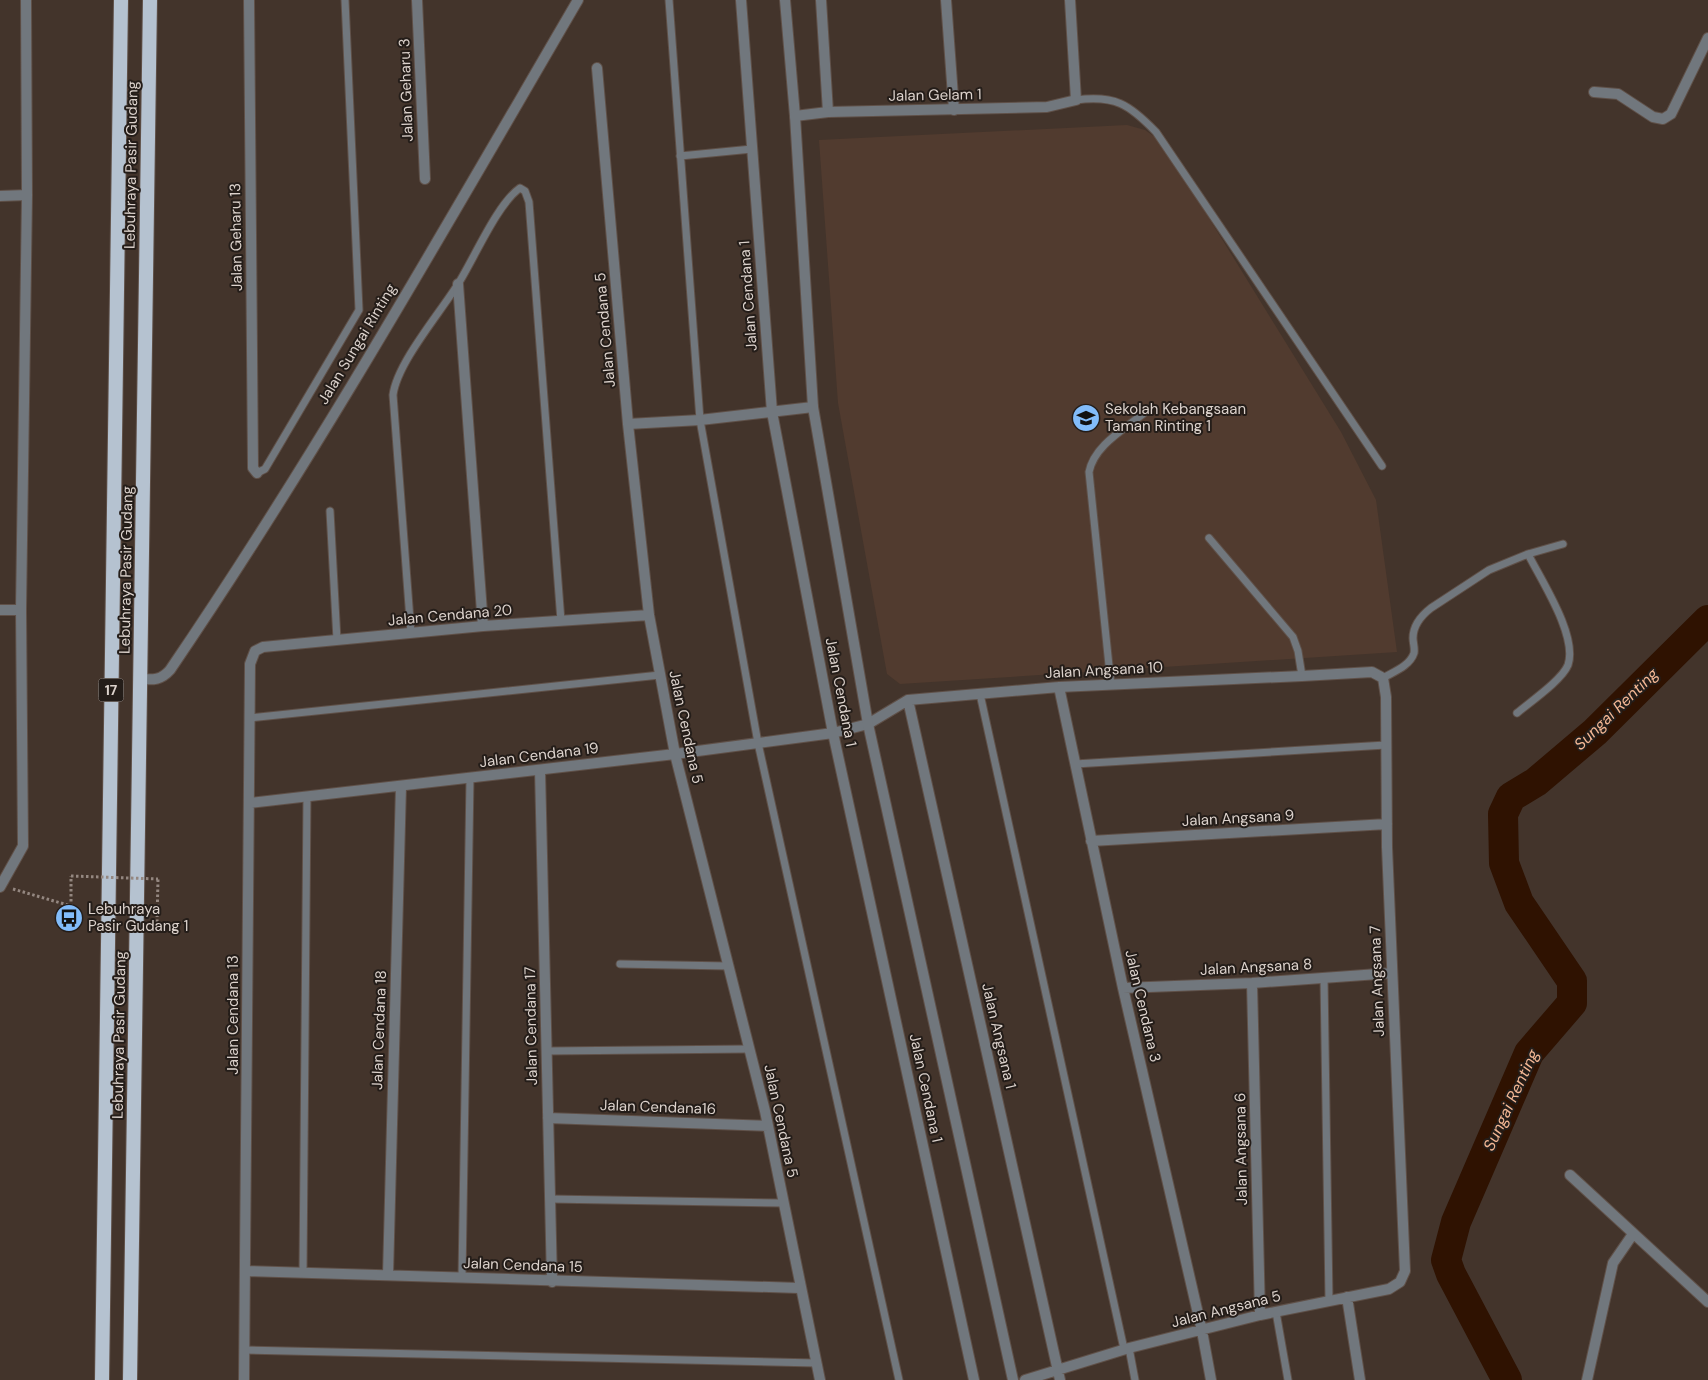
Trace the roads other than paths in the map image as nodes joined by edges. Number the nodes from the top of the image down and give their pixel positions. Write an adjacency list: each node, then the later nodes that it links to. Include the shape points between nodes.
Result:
1 (26, 0): 24 (street)
2 (121, 0): 101 (highway, Lebuhraya Pasir Gudang / 17)
3 (150, 0): 49 (highway, Lebuhraya Pasir Gudang / 17)
4 (249, 0): 33 (street, Jalan Geharu 13, via 253,468)
5 (346, 0): 33 (lane, via 358,310 265,469)
6 (417, 0): 23 (street, Jalan Geharu 3)
7 (578, 0): 49 (street, Jalan Sungai Rinting, via 427,259 234,576 164,677)
8 (669, 0): 22 (lane)
9 (741, 0): 21 (street, Jalan Cendana 1)
10 (786, 0): 20 (street, Jalan Cendana 1)
11 (821, 0): 19 (street)
12 (946, 0): 18 (street)
13 (1070, 0): 17 (street)
14 (1708, 38): 16 (street, via 1671,114 1663,119 1653,117 1618,94)
15 (597, 68): 31 (street, Jalan Cendana 5)
16 (1594, 92)
17 (1076, 100): 18 (street, Jalan Gelam 1, via 1046,107); 32 (lane, via 1097,97 1124,103 1156,132)
18 (954, 110): 19 (street, Jalan Gelam 1)
19 (828, 112): 20 (street, Jalan Gelam 1)
20 (795, 116): 27 (street, Jalan Cendana 1)
21 (752, 149): 22 (lane); 28 (street, Jalan Cendana 1)
22 (680, 156): 30 (lane)
23 (425, 179)
24 (27, 195): 25 (street); 39 (street)
25 (0, 196)
26 (458, 284): 41 (lane, via 513,193 520,188 525,191 529,202); 42 (street); 43 (lane, via 394,385)
27 (813, 406): 28 (street); 56 (street, Jalan Cendana 1)
28 (772, 412): 30 (street); 57 (street, Jalan Cendana 1)
29 (1143, 414): 50 (lane, via 1099,450 1091,460 1089,472)
30 (700, 420): 31 (street); 58 (lane)
31 (628, 424): 40 (street, Jalan Cendana 5)
32 (1382, 466)
33 (257, 473)
34 (330, 511): 44 (lane)
35 (1209, 538): 47 (lane, via 1293,637)
36 (1563, 544): 37 (lane)
37 (1528, 554): 48 (lane, via 1489,570 1424,614 1415,629 1414,654 1402,667); 54 (lane, via 1568,637 1570,654 1568,666 1562,674)
38 (0, 610): 39 (street)
39 (21, 610): 69 (street, via 23,846)
40 (649, 615): 41 (street, Jalan Cendana 20); 46 (street, Jalan Cendana 5)
41 (561, 621): 42 (street, Jalan Cendana 20)
42 (484, 626): 43 (street, Jalan Cendana 20)
43 (410, 633): 44 (street, Jalan Cendana 20)
44 (337, 640): 45 (street, Jalan Cendana 20, via 263,647)
45 (255, 651): 55 (street, Jalan Cendana 13, via 250,664)
46 (660, 675): 55 (lane); 60 (street, Jalan Cendana 5)
47 (1302, 676): 48 (street, Jalan Angsana 10, via 1372,672); 50 (street, Jalan Angsana 10)
48 (1383, 678): 59 (street, Jalan Angsana 7)
49 (141, 679): 102 (highway, Lebuhraya Pasir Gudang / 17)
50 (1111, 685): 51 (street, Jalan Angsana 10)
51 (1059, 687): 52 (street, Jalan Angsana 10); 61 (street, Jalan Cendana 3)
52 (980, 694): 53 (street, Jalan Angsana 10); 97 (lane)
53 (908, 700): 56 (street, Jalan Angsana 10); 100 (street, Jalan Angsana 1)
54 (1517, 713)
55 (250, 718): 66 (street, Jalan Cendana 13)
56 (868, 724): 57 (street, Jalan Angsana 10); 107 (street, Jalan Cendana 1)
57 (833, 733): 58 (street, Jalan Cendana 19); 106 (street, Jalan Cendana 1)
58 (758, 743): 60 (street, Jalan Cendana 19); 105 (lane)
59 (1386, 745): 61 (lane); 67 (street, Jalan Angsana 7)
60 (674, 754): 62 (street, Jalan Cendana 19); 71 (street, Jalan Cendana 5)
61 (1075, 764): 68 (street, Jalan Cendana 3)
62 (540, 770): 63 (street, Jalan Cendana 19); 77 (street, Jalan Cendana 17)
63 (470, 778): 64 (street, Jalan Cendana 19); 87 (lane)
64 (402, 786): 65 (street, Jalan Cendana 19); 86 (street, Jalan Cendana 18)
65 (307, 796): 66 (street, Jalan Cendana 19); 85 (lane)
66 (249, 803): 84 (street, Jalan Cendana 13)
67 (1387, 824): 68 (street, Jalan Angsana 9); 72 (street, Jalan Angsana 7)
68 (1091, 841): 75 (street, Jalan Cendana 3)
69 (0, 886)
70 (620, 964): 71 (lane)
71 (728, 966): 76 (street, Jalan Cendana 5)
72 (1392, 973): 73 (street, Jalan Angsana 8); 89 (street, Jalan Angsana 7, via 1405,1271)
73 (1324, 978): 74 (street, Jalan Angsana 8); 92 (lane)
74 (1252, 983): 75 (street, Jalan Angsana 8); 95 (street, Jalan Angsana 6)
75 (1122, 988): 96 (street, Jalan Cendana 3)
76 (749, 1049): 77 (lane); 79 (street, Jalan Cendana 5)
77 (546, 1051): 78 (street, Jalan Cendana 17)
78 (548, 1118): 79 (street, Jalan Cendana16); 81 (street, Jalan Cendana 17)
79 (768, 1126): 82 (street, Jalan Cendana 5)
80 (1570, 1175): 83 (street)
81 (550, 1199): 82 (lane); 88 (street, Jalan Cendana 17)
82 (783, 1203): 90 (street, Jalan Cendana 5)
83 (1633, 1234): 93 (street); 114 (street, via 1613,1263)
84 (246, 1271): 85 (street, Jalan Cendana 15); 98 (street, Jalan Cendana 13)
85 (303, 1272): 86 (street, Jalan Cendana 15)
86 (388, 1275): 87 (street, Jalan Cendana 15)
87 (462, 1278): 88 (street, Jalan Cendana 15)
88 (552, 1282): 90 (street, Jalan Cendana 15)
89 (1400, 1282): 91 (street, Jalan Angsana 5, via 1389,1289)
90 (799, 1288): 99 (street, Jalan Cendana 5)
91 (1347, 1298): 92 (street, Jalan Angsana 5); 113 (street)
92 (1329, 1300): 94 (street, Jalan Angsana 5)
93 (1708, 1302)
94 (1276, 1312): 95 (street, Jalan Angsana 5); 112 (lane)
95 (1260, 1315): 96 (street, Jalan Angsana 5)
96 (1202, 1331): 97 (street, Jalan Angsana 5); 111 (street, Jalan Cendana 3)
97 (1127, 1348): 100 (street, Jalan Angsana 5); 110 (lane)
98 (244, 1350): 99 (lane); 103 (street, Jalan Cendana 13)
99 (816, 1363): 104 (street, Jalan Cendana 5)
100 (1058, 1368): 108 (street, Jalan Angsana 5); 109 (street, Jalan Angsana 1)
101 (102, 1380)
102 (130, 1380)
103 (244, 1380)
104 (820, 1380)
105 (899, 1380)
106 (974, 1380)
107 (1013, 1380)
108 (1025, 1380)
109 (1060, 1380)
110 (1135, 1380)
111 (1211, 1380)
112 (1288, 1380)
113 (1360, 1380)
114 (1587, 1380)

